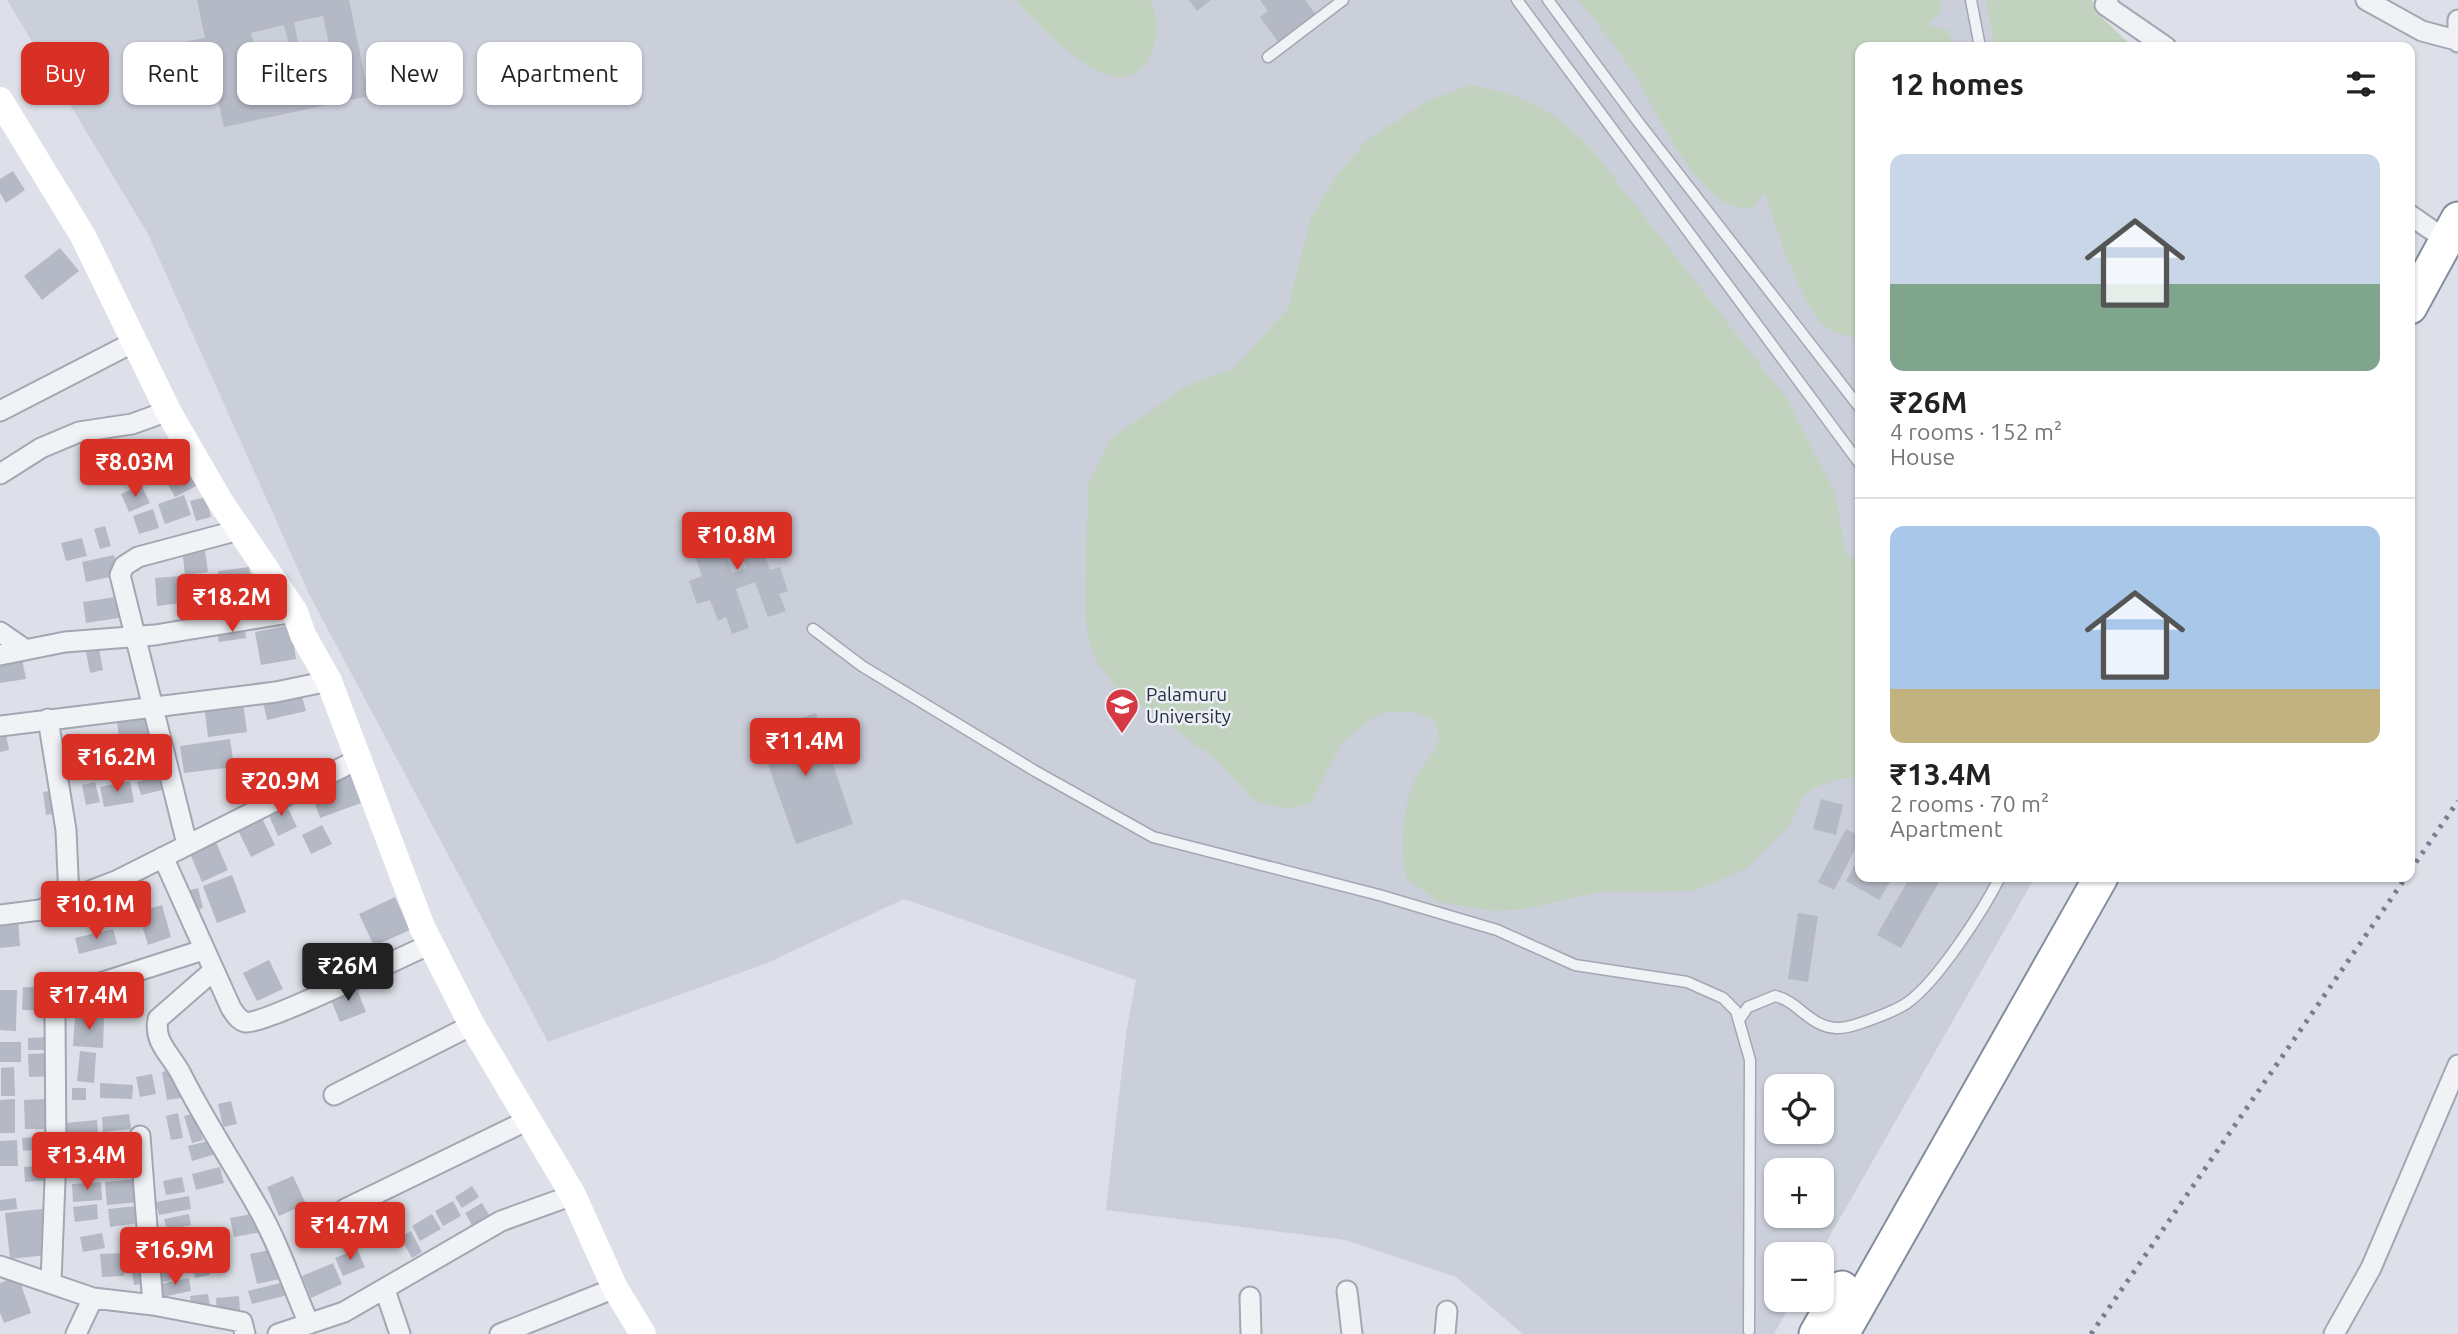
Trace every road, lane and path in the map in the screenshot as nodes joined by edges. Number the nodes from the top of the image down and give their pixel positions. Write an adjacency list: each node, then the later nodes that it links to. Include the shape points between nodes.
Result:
1 (1343, 0): 11 (lane)
2 (1517, 0): 20 (lane)
3 (1548, 0): 17 (lane)
4 (1971, 0): 9 (lane)
5 (2108, 0): 10 (street, via 2105,5)
6 (2366, 0): 8 (street, via 2422,31)
7 (2458, 20): 8 (street)
8 (2457, 41)
9 (1979, 42)
10 (2159, 42)
11 (1268, 57)
12 (0, 100): 16 (street, via 83,236)
13 (2415, 217): 14 (street)
14 (2452, 230): 15 (highway)
15 (2415, 298)
16 (135, 341): 18 (street); 19 (street)
17 (1855, 402)
18 (1, 410)
19 (168, 411): 21 (street, via 132,424 79,432 41,448); 22 (street)
20 (1855, 457)
21 (0, 474)
22 (239, 530): 23 (street); 26 (street, via 138,557 124,566 122,586)
23 (295, 612): 26 (street); 29 (street)
24 (813, 629): 44 (lane, via 862,666 1153,837 1458,918 1575,965 1687,982 1723,998)
25 (0, 632): 27 (street)
26 (137, 637): 27 (street); 30 (street)
27 (26, 650): 28 (street)
28 (0, 655)
29 (328, 681): 30 (street); 33 (street)
30 (154, 706): 31 (street); 34 (street)
31 (48, 719): 32 (street); 39 (street, via 66,830)
32 (0, 726)
33 (359, 759): 34 (street); 41 (street)
34 (187, 844): 35 (street)
35 (163, 857): 39 (street); 42 (street)
36 (1997, 882): 44 (lane, via 1931,981 1906,1003 1836,1028 1806,1018 1775,996 1748,1007)
37 (2071, 882): 72 (highway)
38 (2098, 882): 73 (highway)
39 (69, 899): 40 (street, via 40,910)
40 (0, 915)
41 (431, 944): 43 (street, via 248,1023 231,1008); 45 (street)
42 (203, 950): 43 (street); 53 (street, via 72,992 58,1003)
43 (213, 971): 61 (street, via 166,1009 158,1019 158,1037 258,1207)
44 (1738, 1020): 62 (lane, via 1750,1060)
45 (472, 1025): 47 (street); 48 (street)
46 (2458, 1065): 74 (street, via 2371,1268)
47 (334, 1095)
48 (528, 1120): 50 (street); 51 (street)
49 (140, 1136): 59 (street)
50 (573, 1195): 54 (street); 55 (street, via 501,1221)
51 (345, 1209)
52 (0, 1266): 53 (street)
53 (51, 1282): 58 (street)
54 (615, 1288): 67 (street); 68 (street)
55 (385, 1290): 61 (street); 66 (street)
56 (1348, 1291): 70 (street)
57 (1250, 1297): 69 (street)
58 (93, 1298): 59 (street); 63 (street)
59 (153, 1305): 64 (street, via 242,1322)
60 (1447, 1311): 71 (street)
61 (309, 1324): 65 (street)
62 (1749, 1331)
63 (76, 1334)
64 (245, 1334)
65 (278, 1334)
66 (401, 1334)
67 (500, 1334)
68 (643, 1334)
69 (1251, 1334)
70 (1352, 1334)
71 (1446, 1334)
72 (1815, 1334)
73 (1842, 1334)
74 (2334, 1334)

